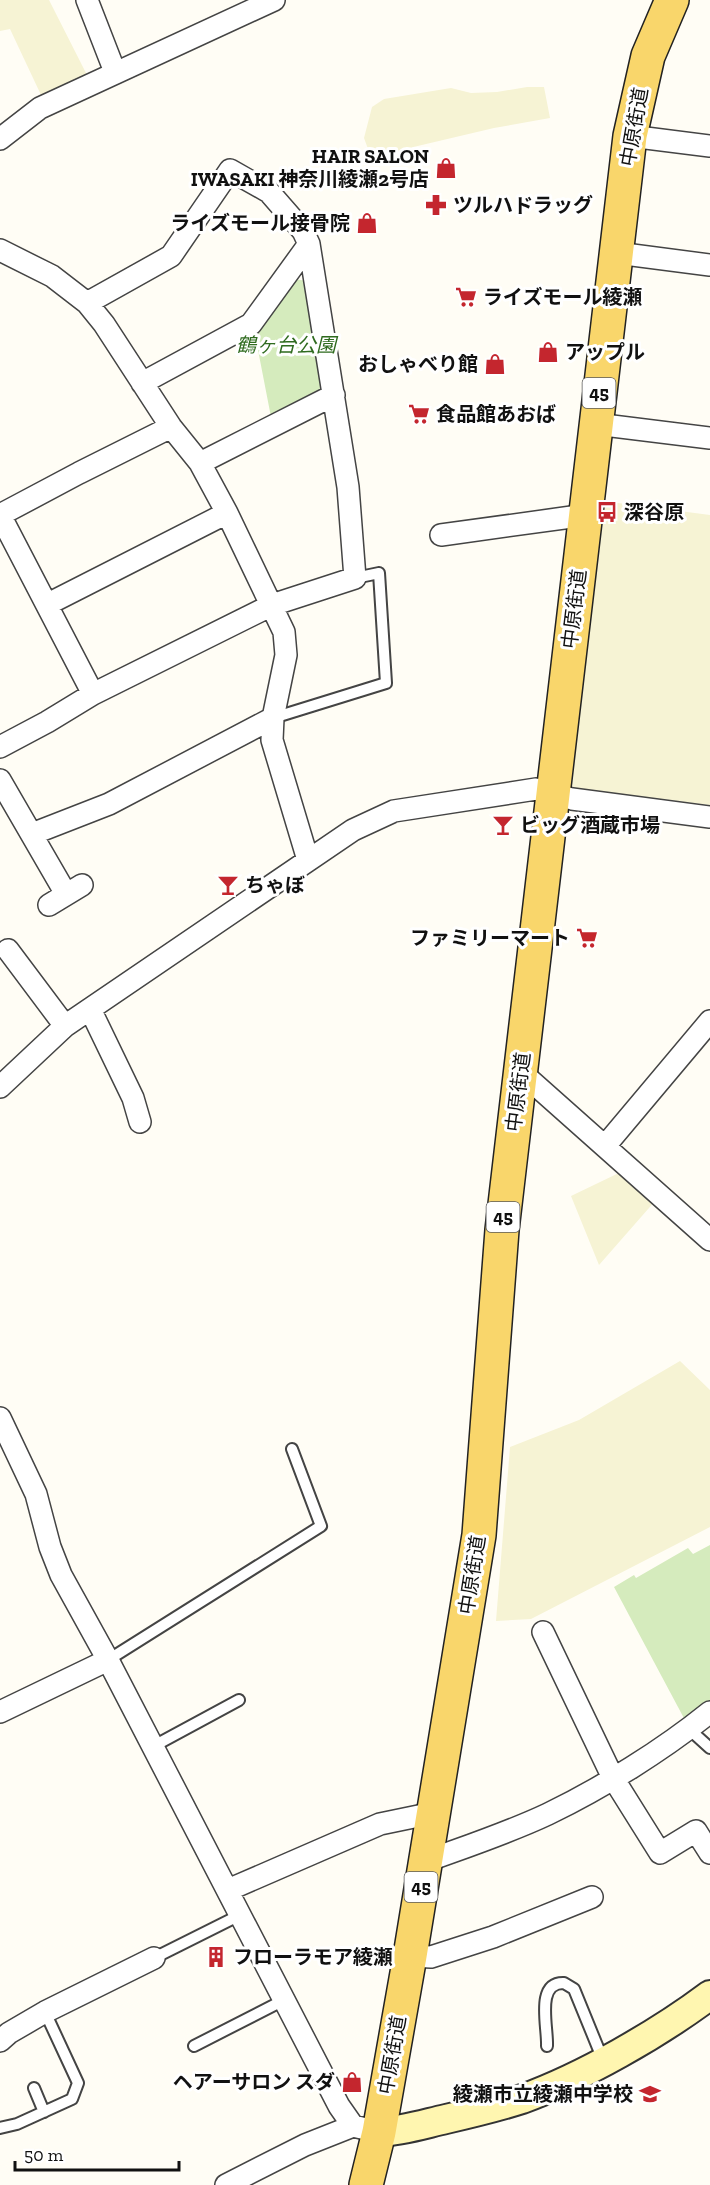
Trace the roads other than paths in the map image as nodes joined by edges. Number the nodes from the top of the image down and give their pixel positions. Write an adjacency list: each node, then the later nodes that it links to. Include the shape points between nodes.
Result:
1 (87, 0): 4 (street)
2 (274, 0): 4 (street)
3 (672, 0): 5 (main road, 中原街道 / 45, via 648,56)
4 (115, 72): 6 (street, via 40,108)
5 (630, 136): 7 (street); 10 (main road, 中原街道 / 45)
6 (0, 139)
7 (710, 146)
8 (309, 244): 12 (street, via 303,231 269,192 230,170 171,256); 13 (street, via 251,324); 14 (street)
9 (0, 250): 12 (street, via 52,276)
10 (617, 253): 11 (street); 15 (main road, 中原街道 / 45)
11 (710, 265)
12 (87, 303): 13 (street)
13 (142, 383): 16 (street)
14 (334, 394): 18 (street); 22 (street, via 348,487)
15 (596, 424): 17 (street); 20 (main road, 中原街道 / 45)
16 (171, 427): 18 (street); 23 (street, via 0,514)
17 (710, 438)
18 (200, 463): 19 (street)
19 (227, 513): 23 (street); 24 (street)
20 (586, 515): 21 (street); 29 (main road, 中原街道 / 45)
21 (441, 535)
22 (355, 578): 24 (street); 26 (lane, via 379,573 386,683)
23 (48, 604): 25 (street)
24 (272, 605): 25 (street); 26 (street, via 284,632 286,655)
25 (93, 694): 27 (street)
26 (273, 718): 31 (street, via 108,804); 32 (street, via 272,740)
27 (0, 747)
28 (0, 780): 31 (street)
29 (552, 793): 30 (street, via 572,800); 32 (street, via 537,789 394,812 353,830); 38 (main road, 中原街道 / 45)
30 (710, 817)
31 (32, 834): 33 (street)
32 (308, 860): 35 (street)
33 (66, 895)
34 (8, 950): 37 (street)
35 (90, 1009): 37 (street); 40 (street, via 133,1098)
36 (710, 1021): 41 (street)
37 (64, 1026): 39 (street)
38 (521, 1072): 41 (street); 54 (main road, 中原街道 / 45, via 502,1230 479,1535)
39 (0, 1087)
40 (140, 1122)
41 (605, 1146): 42 (street)
42 (710, 1240)
43 (1, 1425): 46 (street, via 36,1494 61,1575)
44 (292, 1449): 46 (lane, via 321,1526)
45 (543, 1632): 53 (street)
46 (108, 1660): 48 (street); 51 (street)
47 (239, 1700): 51 (lane)
48 (0, 1712)
49 (710, 1712): 50 (street)
50 (689, 1729): 52 (lane); 53 (street)
51 (151, 1747): 57 (street)
52 (710, 1748)
53 (613, 1778): 55 (street, via 660,1853 696,1831); 56 (street, via 546,1815)
54 (434, 1813): 56 (main road, 中原街道 / 45); 57 (street, via 380,1824)
55 (710, 1853)
56 (424, 1862): 60 (main road, 中原街道 / 45)
57 (228, 1890): 59 (street)
58 (592, 1897): 60 (street, via 493,1937 431,1957)
59 (240, 1915): 61 (lane); 63 (street)
60 (410, 1956): 72 (main road, 中原街道 / 45)
61 (154, 1958): 64 (street)
62 (710, 1995): 68 (street, via 682,2016)
63 (284, 2000): 66 (lane); 72 (street, via 339,2106)
64 (45, 2012): 65 (street); 70 (lane, via 78,2083 72,2099)
65 (3, 2031)
66 (194, 2046)
67 (547, 2046): 68 (lane, via 545,1998 548,1989 564,1983 574,1989)
68 (603, 2061): 72 (street, via 560,2077 522,2098 487,2109 398,2131)
69 (34, 2088): 70 (lane)
70 (44, 2112): 71 (lane)
71 (0, 2128)
72 (366, 2129): 73 (street, via 305,2145); 74 (main road, 中原街道 / 45)
73 (234, 2183)
74 (366, 2185)

